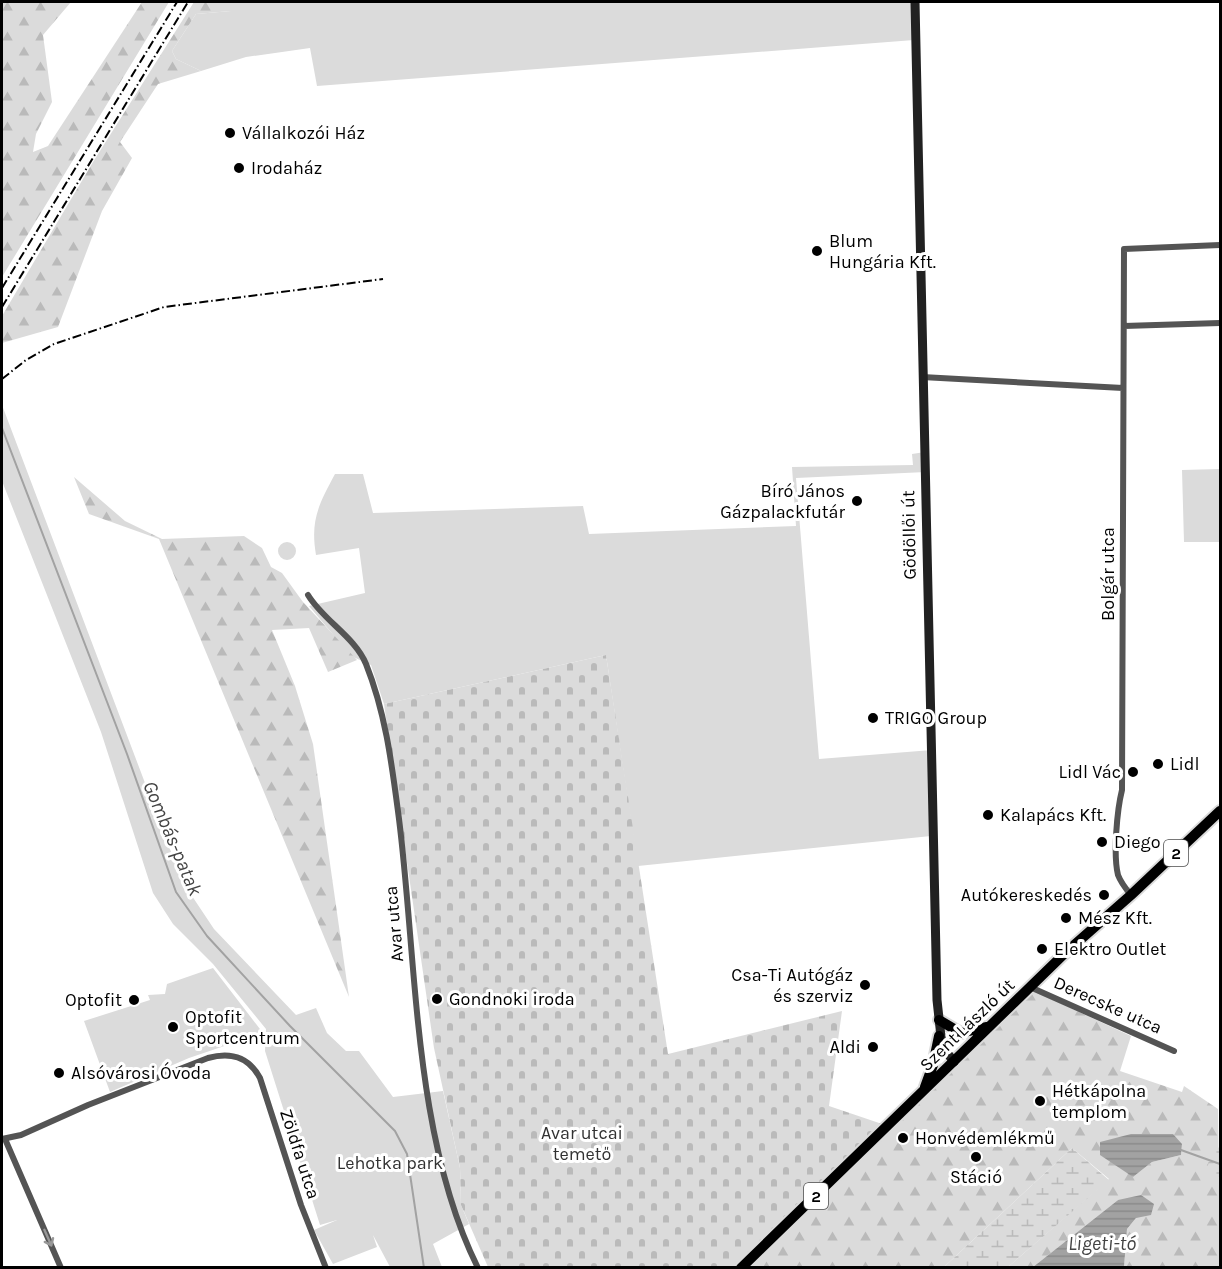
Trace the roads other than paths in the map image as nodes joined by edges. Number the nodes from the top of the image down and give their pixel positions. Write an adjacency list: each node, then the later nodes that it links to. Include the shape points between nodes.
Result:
1 (915, 2): 5 (main road, Gödöllői út)
2 (1221, 245): 4 (street, Bolgár utca, via 1124,249)
3 (1221, 323): 4 (street)
4 (1124, 326): 6 (street, Bolgár utca)
5 (922, 377): 6 (street); 11 (main road, Gödöllői út)
6 (1123, 388): 9 (street, Bolgár utca, via 1122,790 1117,869)
7 (308, 595): 20 (street, Avar utca, via 361,656 385,724 436,1144 458,1221)
8 (1221, 811): 9 (main road, Szent László út / 2)
9 (1131, 895): 10 (main road, Szent László út / 2)
10 (1030, 987): 12 (main road, Szent László út / 2); 14 (street, Derecske utca)
11 (939, 1020): 12 (main road, via 960,1033); 13 (main road, Gödöllői út)
12 (989, 1026): 15 (main road, Szent László út / 2)
13 (939, 1036): 15 (main road, Gödöllői út, via 944,1052); 16 (main road)
14 (1174, 1051)
15 (954, 1062): 16 (main road, Szent László út / 2)
16 (923, 1091): 21 (main road, Szent László út / 2)
17 (3, 1139): 18 (street, one-way to 18); 19 (street, Zöldfa utca, via 208,1058 238,1057 252,1066 260,1078)
18 (61, 1268)
19 (326, 1268)
20 (478, 1268)
21 (741, 1268)

